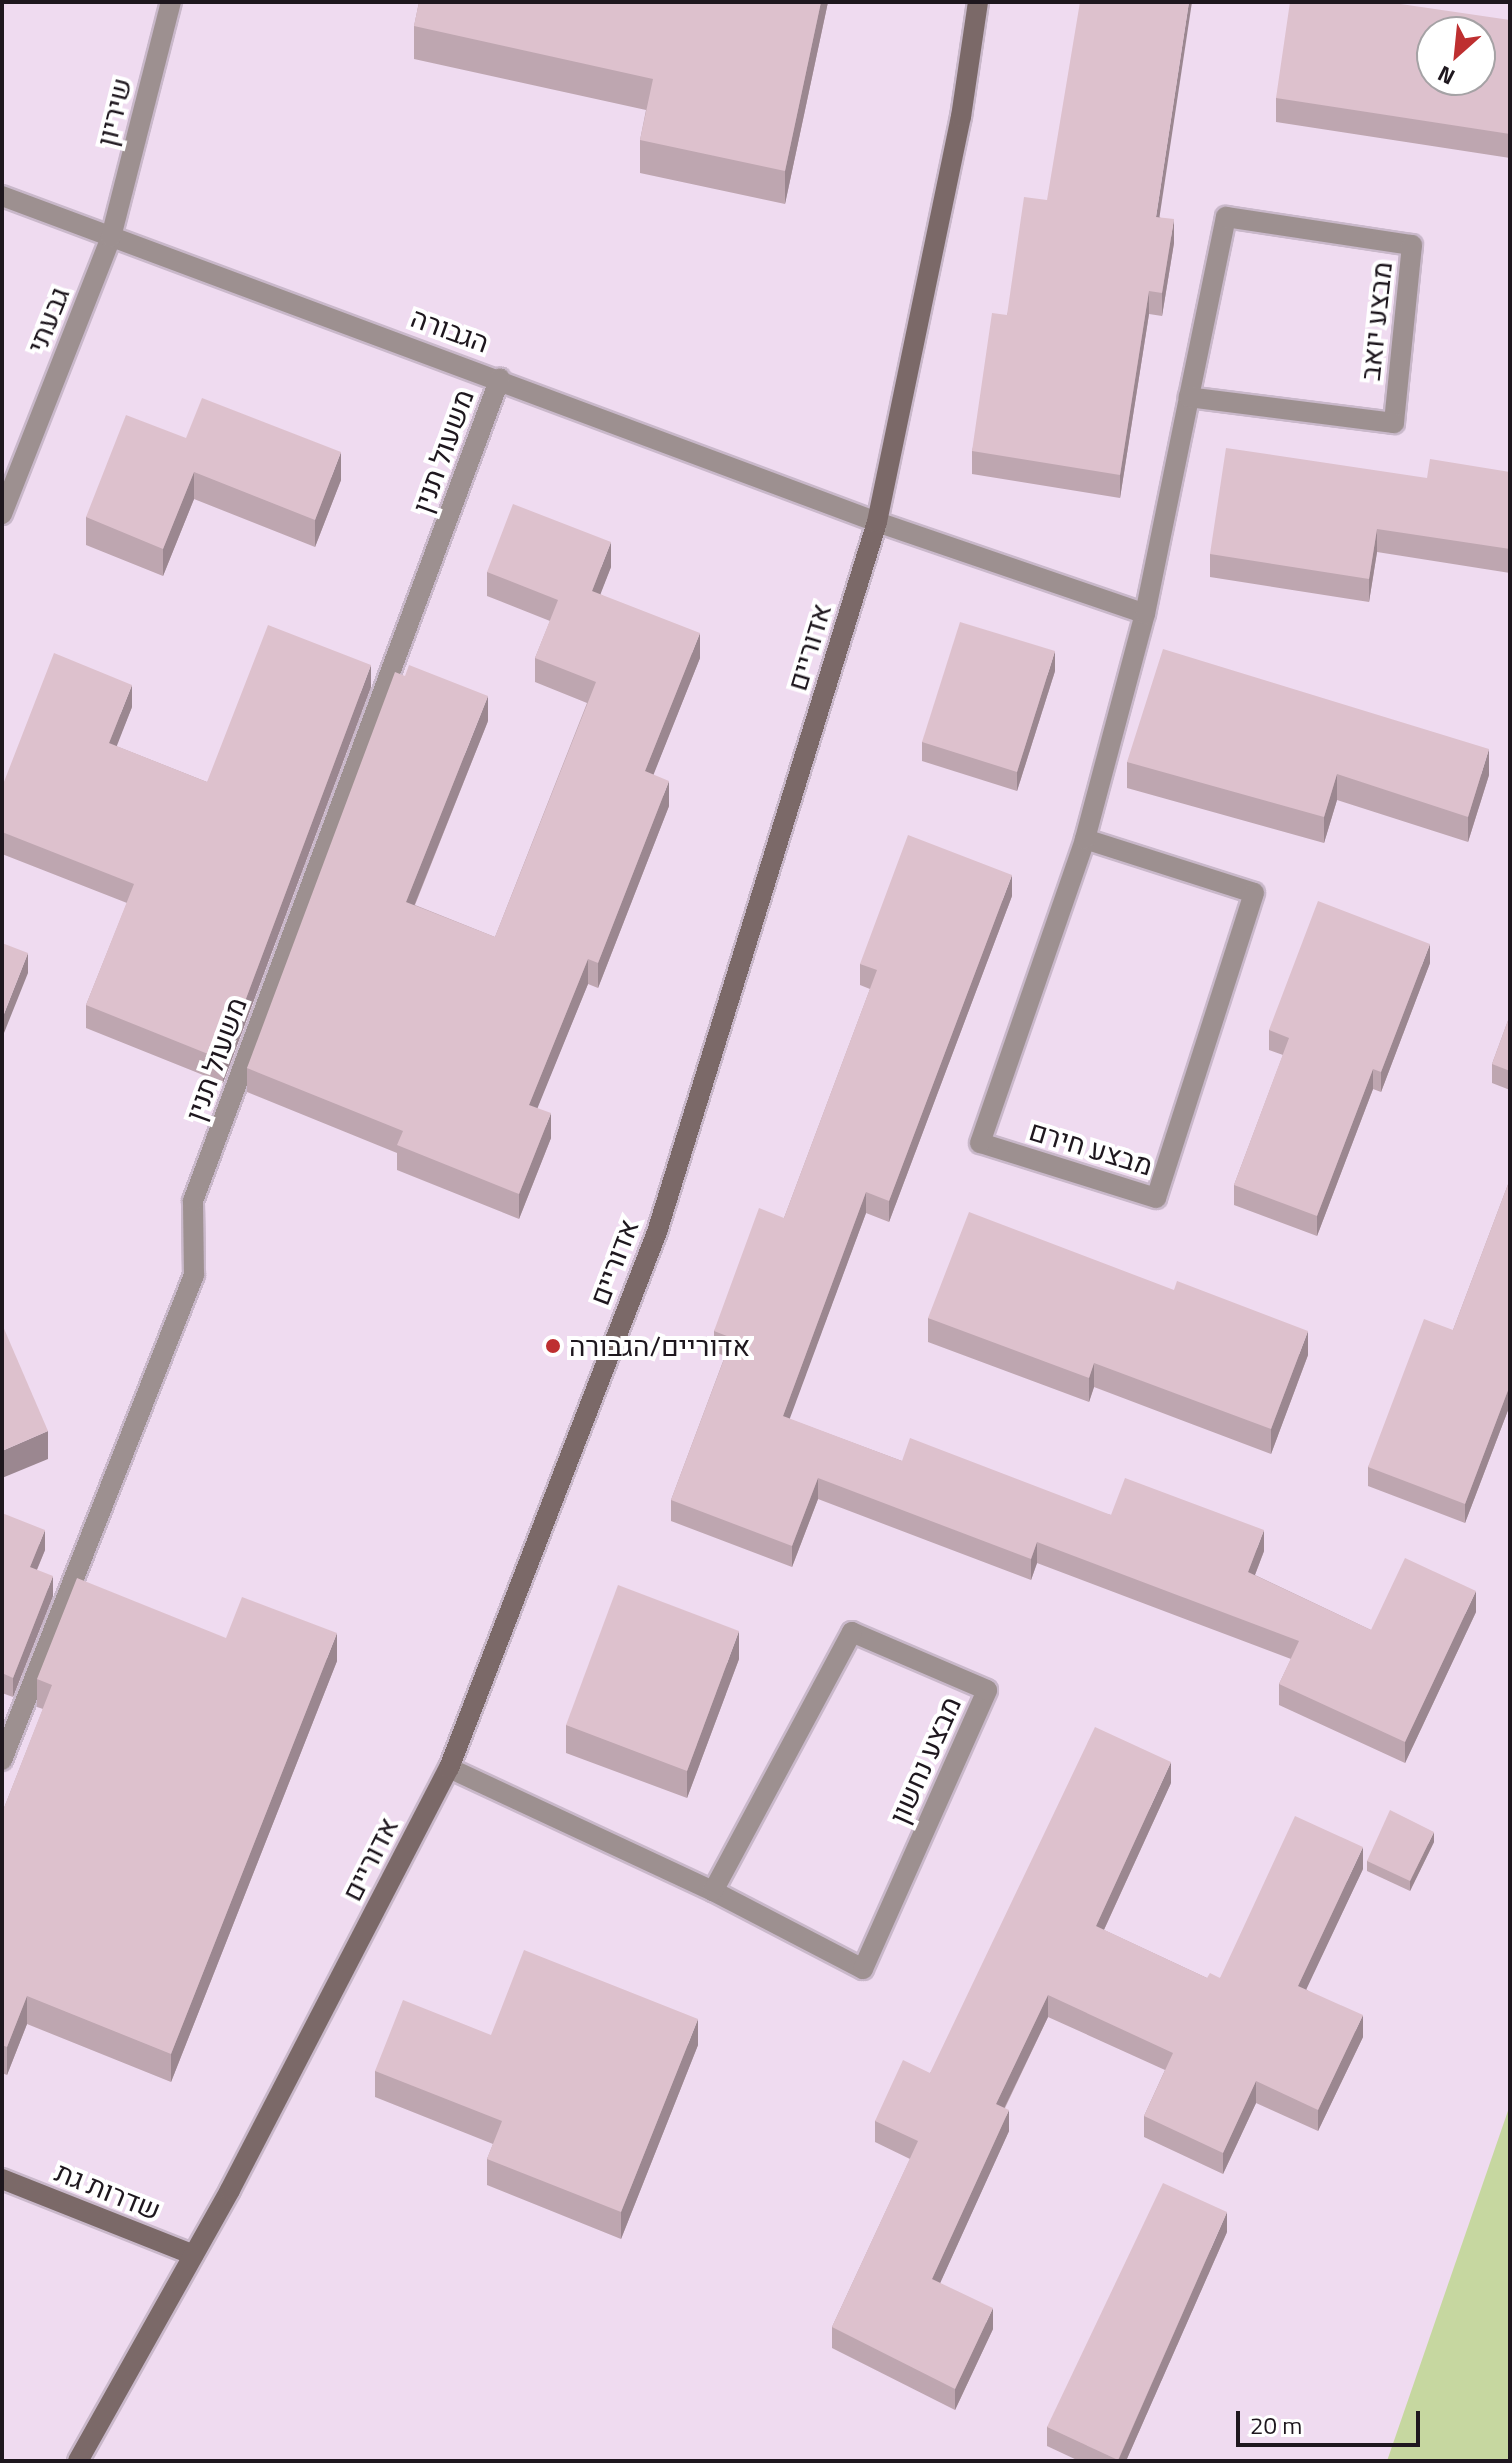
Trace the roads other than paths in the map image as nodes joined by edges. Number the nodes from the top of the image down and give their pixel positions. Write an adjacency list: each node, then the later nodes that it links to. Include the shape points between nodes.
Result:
1 (171, 2): 4 (street, שיריון)
2 (978, 2): 8 (street, אדוריים, via 961,117)
3 (2, 196): 4 (street, הגבורה)
4 (111, 237): 5 (street, הגבורה); 7 (street, גבעתי)
5 (500, 378): 8 (street, הגבורה); 11 (street, משעול תנין, via 193,1201 194,1275)
6 (1189, 397): 6 (street, מבצע יואב, via 1394,423 1412,245 1226,217); 9 (street, מבצע יואב)
7 (2, 514)
8 (877, 522): 9 (street, הגבורה); 12 (street, אדוריים, via 657,1232)
9 (1145, 614): 10 (street, מבצע חירם)
10 (1085, 839): 10 (street, מבצע חירם, via 980,1143 1156,1198 1254,893)
11 (2, 1760)
12 (449, 1768): 13 (street, מבצע נחשון); 15 (street, אדוריים)
13 (713, 1891): 13 (street, מבצע נחשון, via 852,1632 987,1690 863,1969)
14 (2, 2179): 15 (street, שדרות גת)
15 (194, 2255): 16 (street, אדוריים)
16 (78, 2461)

